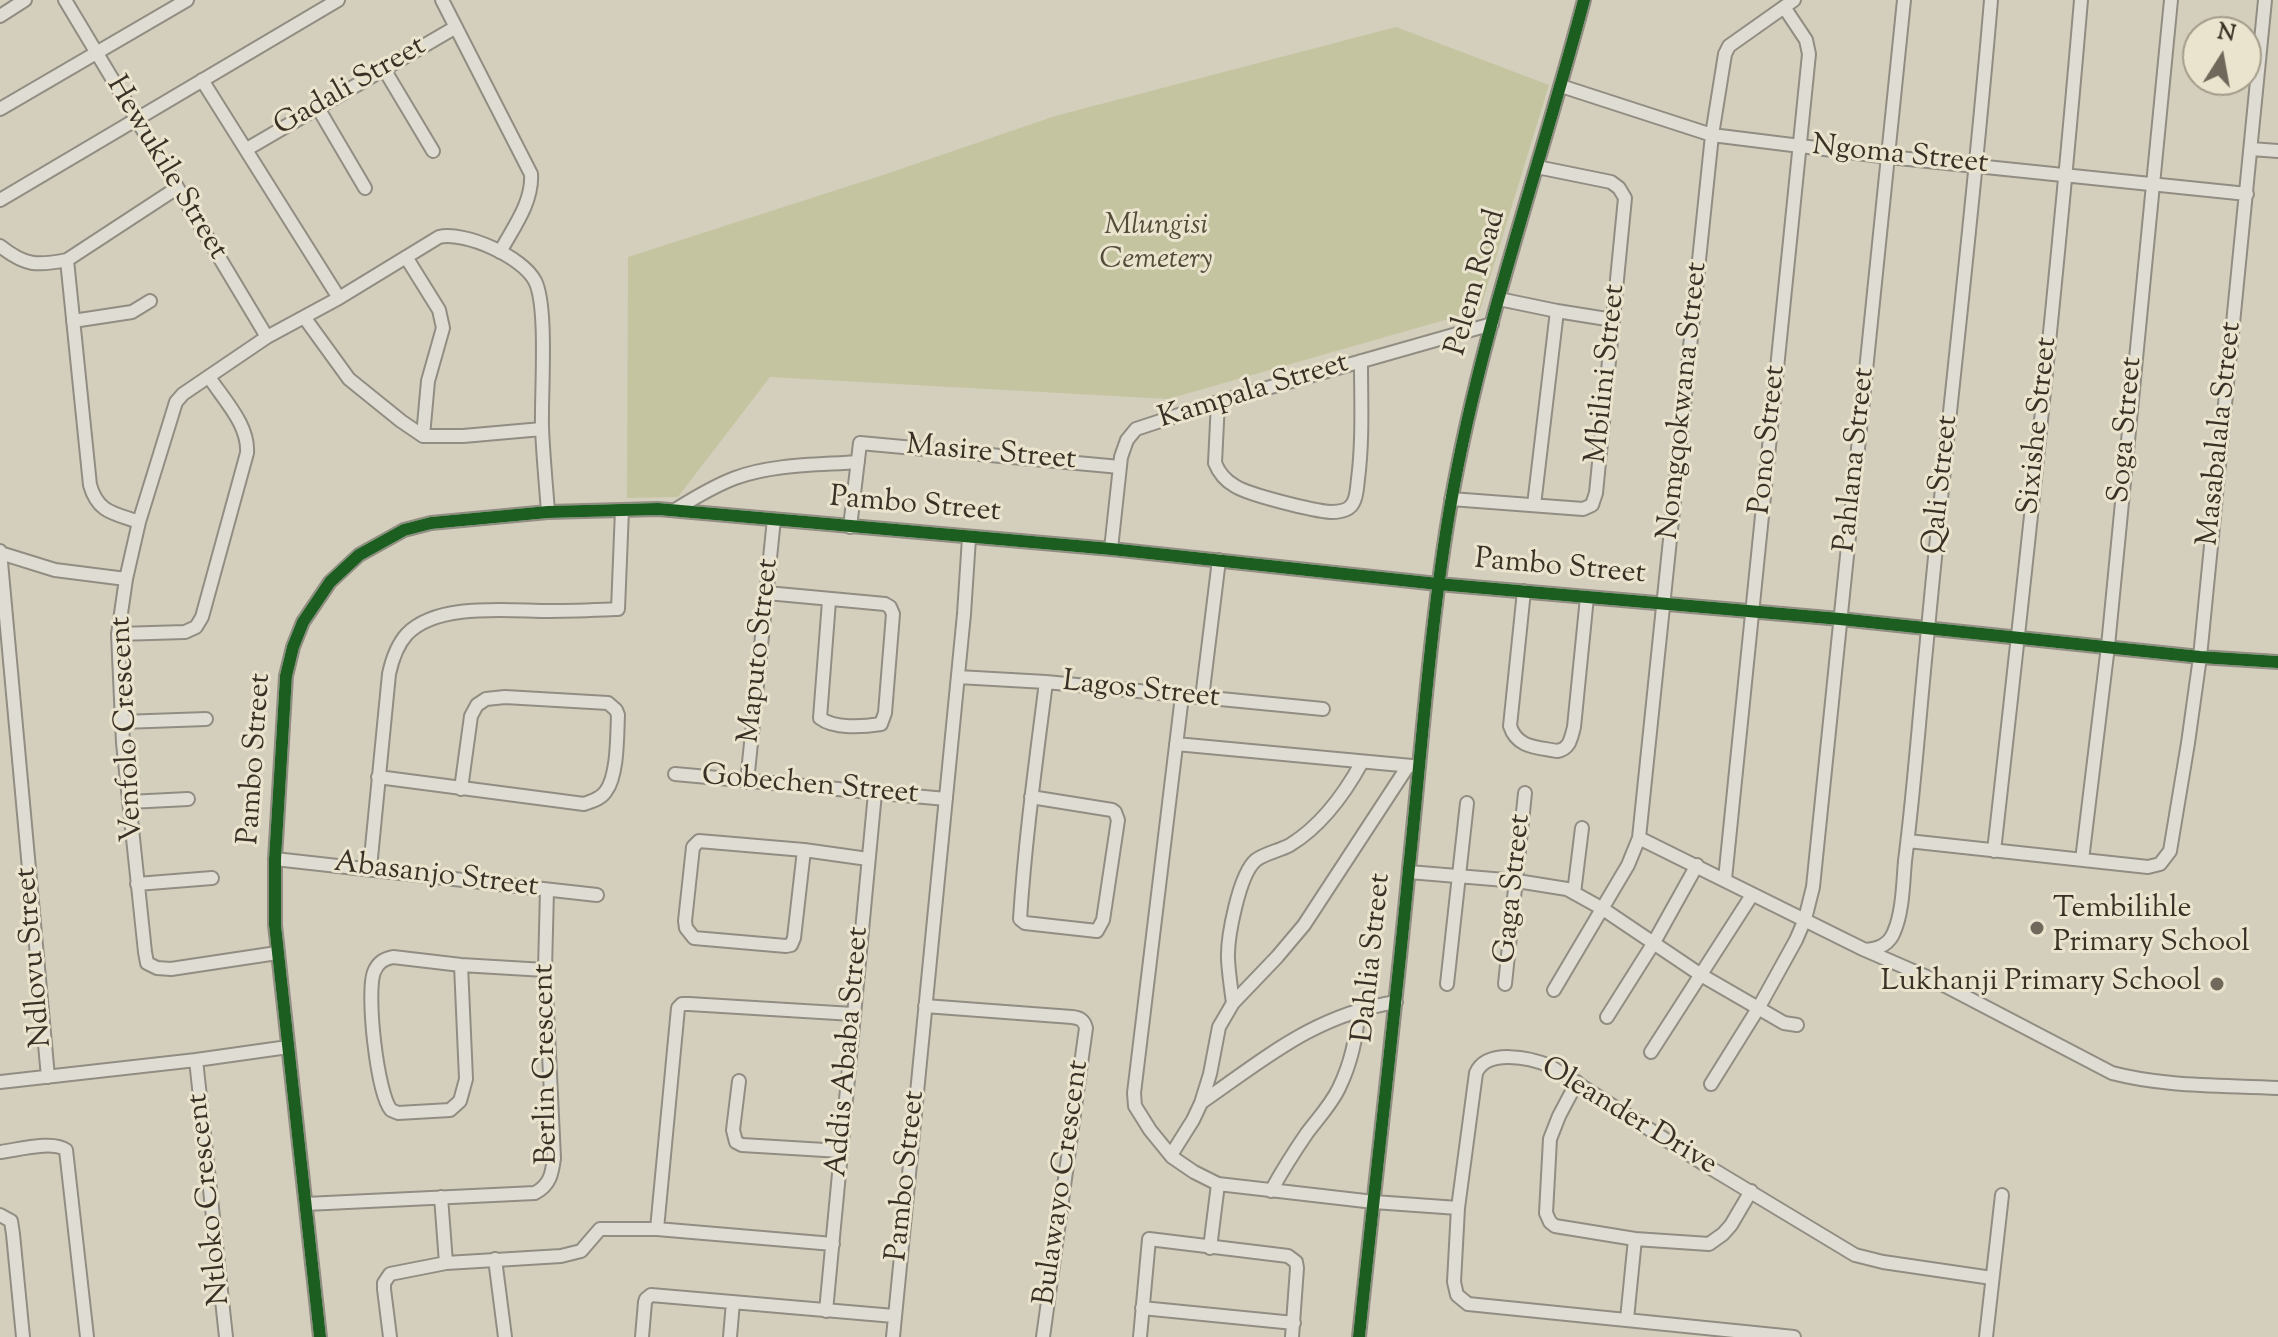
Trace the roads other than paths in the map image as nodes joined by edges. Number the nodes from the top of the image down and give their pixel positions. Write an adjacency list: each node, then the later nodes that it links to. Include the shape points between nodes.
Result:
1 (25, 0): 13 (street)
2 (65, 0): 15 (street, Hewukile Street)
3 (187, 0): 15 (street)
4 (338, 0): 17 (street)
5 (442, 0): 14 (street)
6 (1584, 0): 18 (street, Pelem Road)
7 (1904, 0): 28 (street, Pahlana Street)
8 (1991, 0): 29 (street, Qali Street)
9 (2081, 0): 31 (street, Sixishe Street)
10 (2171, 0): 32 (street, Soga Street)
11 (2265, 0): 25 (street, Masabalala Street)
12 (1789, 3): 22 (street, Nomgqokwana Street, via 1726,50); 23 (street, Pono Street, via 1809,49)
13 (0, 16)
14 (456, 27): 16 (street, Gadali Street); 38 (street, via 531,174 528,200)
15 (96, 55): 20 (street); 21 (street, Hewukile Street)
16 (384, 69): 19 (street, Gadali Street); 26 (street)
17 (202, 80): 21 (street); 24 (street)
18 (1561, 86): 22 (street, Ngoma Street); 30 (street, Pelem Road)
19 (318, 108): 24 (street, Gadali Street); 34 (street)
20 (0, 109)
21 (137, 121): 33 (street, Hewukile Street); 36 (street)
22 (1712, 135): 23 (street, Ngoma Street); 75 (street, Nomgqokwana Street)
23 (1801, 147): 28 (street, Ngoma Street); 76 (street, Pono Street)
24 (247, 149): 41 (street)
25 (2251, 149): 27 (street); 35 (street, Masabalala Street)
26 (433, 151)
27 (2278, 151)
28 (1889, 157): 29 (street, Ngoma Street); 78 (street, Pahlana Street)
29 (1977, 165): 31 (street, Ngoma Street); 79 (street, Qali Street)
30 (1537, 167): 42 (street, Pelem Road); 46 (street, Mbilini Street, via 1611,182 1623,193)
31 (2066, 174): 32 (street, Ngoma Street); 81 (street, Sixishe Street)
32 (2152, 184): 35 (street, Ngoma Street); 82 (street, Soga Street)
33 (177, 188): 40 (street); 49 (street, Hewukile Street)
34 (365, 188)
35 (2247, 194): 83 (street, Masabalala Street)
36 (0, 200)
37 (0, 246): 40 (street, via 27,263)
38 (500, 252): 39 (street, Venfolo Crescent, via 467,237 447,235); 53 (street, Venfolo Crescent, via 529,272 539,295)
39 (406, 257): 41 (street, Venfolo Crescent); 54 (street, via 439,310 443,328 428,381)
40 (67, 260): 47 (street)
41 (339, 298): 45 (street, Venfolo Crescent)
42 (1499, 299): 44 (street); 48 (street, Pelem Road)
43 (150, 301): 47 (street, via 132,312)
44 (1557, 311): 46 (street); 58 (street)
45 (304, 317): 49 (street, Venfolo Crescent); 54 (street, via 349,379)
46 (1613, 320): 58 (street, Mbilini Street, via 1594,500 1583,509)
47 (73, 321): 63 (street, via 95,501 104,510)
48 (1492, 324): 50 (street, Kampala Street); 57 (street, Pelem Road)
49 (267, 337): 51 (street, Venfolo Crescent)
50 (1361, 361): 52 (street, Kampala Street); 52 (street, via 1361,451 1356,494 1347,510 1314,509 1231,484 1215,463)
51 (209, 377): 63 (street, Venfolo Crescent, via 176,402); 80 (street, via 248,443 202,617 185,632)
52 (1218, 402): 56 (street, Kampala Street, via 1136,429 1127,440)
53 (542, 429): 54 (street); 61 (street, Venfolo Crescent)
54 (423, 436)
55 (858, 462): 56 (street, Masire Street, via 860,443); 60 (street, via 742,476); 64 (street)
56 (1120, 467): 66 (street, Kampala Street)
57 (1451, 499): 58 (street, Mbilini Street); 70 (street, Pelem Road)
58 (1534, 505)
59 (622, 510): 60 (street, Pambo Street); 61 (street, Pambo Street); 99 (street, via 618,609 456,613 435,617 407,633 389,674)
60 (675, 510): 62 (street, Pambo Street)
61 (548, 512): 114 (street, Pambo Street, via 404,530 359,555 330,582 303,622 286,676)
62 (774, 519): 64 (street, Pambo Street); 72 (street, Maputo Street)
63 (139, 522): 69 (street, Venfolo Crescent)
64 (850, 527): 65 (street, Pambo Street)
65 (969, 538): 66 (street, Pambo Street); 86 (street, Pambo Street)
66 (1111, 549): 68 (street, Pambo Street)
67 (0, 552): 69 (street, via 55,570); 77 (street, Ndlovu Street)
68 (1219, 560): 70 (street, Pambo Street); 89 (street)
69 (126, 579): 80 (street, Venfolo Crescent)
70 (1438, 584): 71 (street, Pambo Street); 97 (street, Dahlia Street)
71 (1524, 591): 73 (street, Pambo Street); 73 (street, via 1510,726 1524,745 1557,751 1569,743 1574,727)
72 (767, 593): 74 (street); 100 (street, Maputo Street)
73 (1587, 597): 75 (street, Pambo Street)
74 (829, 601): 74 (street, via 885,604 892,610 881,724 832,724 820,718)
75 (1663, 605): 76 (street, Pambo Street); 110 (street, Nomgqokwana Street)
76 (1753, 612): 78 (street, Pambo Street); 122 (street, Pono Street)
77 (3, 616): 85 (street, Ndlovu Street)
78 (1840, 619): 79 (street, Pambo Street); 130 (street, Pahlana Street, via 1813,887)
79 (1928, 629): 81 (street, Pambo Street); 111 (street, Qali Street)
80 (118, 634): 92 (street, Venfolo Crescent)
81 (2018, 638): 82 (street, Pambo Street); 113 (street, Sixishe Street)
82 (2108, 646): 83 (street, Pambo Street); 116 (street, Soga Street)
83 (2200, 657): 84 (street, Pambo Street); 116 (street, Masabalala Street, via 2173,844 2160,864 2148,867)
84 (2278, 662)
85 (5, 676): 93 (street, Ndlovu Street)
86 (958, 677): 87 (street, Lagos Street); 106 (street, Pambo Street)
87 (1046, 682): 88 (street, Lagos Street); 104 (street)
88 (1182, 696): 89 (street, Lagos Street); 95 (street)
89 (1202, 698): 90 (street, Lagos Street)
90 (1323, 709)
91 (206, 719): 92 (street)
92 (122, 722): 107 (street, Venfolo Crescent)
93 (16, 739): 94 (street); 151 (street, Ndlovu Street)
94 (0, 741)
95 (1176, 744): 96 (street); 160 (street, via 1134,1100)
96 (1362, 762): 97 (street); 141 (street, via 1310,830 1249,869 1229,950)
97 (1414, 766): 119 (street, Dahlia Street); 141 (street, via 1304,925)
98 (675, 774): 100 (street, Gobechen Street)
99 (378, 777): 101 (street); 118 (street)
100 (747, 782): 102 (street, Gobechen Street)
101 (461, 789): 101 (street, via 593,801 607,791 613,771 616,710 608,703 486,699 471,716)
102 (875, 793): 106 (street, Gobechen Street); 115 (street, Addis Ababa Street)
103 (1525, 793): 123 (street, Gaga Street)
104 (1031, 797): 104 (street, via 1020,919 1097,931 1109,882 1115,812)
105 (188, 799): 107 (street)
106 (946, 799): 142 (street, Pambo Street)
107 (129, 802): 124 (street, Venfolo Crescent)
108 (1467, 803): 120 (street)
109 (1582, 828): 126 (street)
110 (1639, 838): 117 (street); 129 (street, Nomgqokwana Street)
111 (1908, 841): 113 (street); 132 (street, Qali Street, via 1895,931 1882,947)
112 (804, 850): 112 (street, via 699,841 693,847 685,921 689,933 694,938 791,945); 115 (street)
113 (1994, 851): 116 (street)
114 (275, 859): 118 (street, Abasanjo Street); 133 (street, Pambo Street)
115 (868, 859): 145 (street, Addis Ababa Street)
116 (2082, 860)
117 (1697, 865): 122 (street); 131 (street)
118 (370, 868): 125 (street, Abasanjo Street)
119 (1409, 872): 120 (street); 140 (street, Dahlia Street)
120 (1459, 876): 123 (street); 137 (street)
121 (212, 878): 124 (street)
122 (1725, 879): 128 (street)
123 (1517, 881): 126 (street); 138 (street, Gaga Street)
124 (137, 884): 133 (street, Venfolo Crescent, via 147,963 157,968)
125 (547, 890): 127 (street, Abasanjo Street); 135 (street, Berlin Crescent)
126 (1574, 893): 129 (street)
127 (597, 895)
128 (1752, 895): 130 (street); 136 (street)
129 (1603, 909): 131 (street); 139 (street, Nomgqokwana Street)
130 (1805, 919): 132 (street); 143 (street, Pahlana Street)
131 (1653, 944): 136 (street); 146 (street)
132 (1865, 950): 156 (street, via 2112,1073)
133 (277, 953): 148 (street, Pambo Street)
134 (461, 965): 134 (street, via 393,957 374,970 374,1038 391,1110 450,1110 460,1101 466,1079); 135 (street)
135 (545, 970): 165 (street, Berlin Crescent, via 554,1158 550,1181 535,1193)
136 (1701, 975): 143 (street); 149 (street)
137 (1447, 984)
138 (1505, 984)
139 (1554, 990)
140 (1396, 1002): 144 (street); 166 (street, Dahlia Street)
141 (1233, 1003): 157 (street, via 1219,1027)
142 (925, 1006): 180 (street, Pambo Street); 193 (street, Bulawayo Crescent, via 1076,1018 1086,1028)
143 (1759, 1007): 147 (street); 155 (street, Pahlana Street)
144 (1358, 1010): 157 (street, via 1313,1027); 162 (street, via 1355,1042 1339,1088)
145 (853, 1014): 158 (street, Addis Ababa Street); 170 (street, via 689,1004 678,1008)
146 (1607, 1017)
147 (1797, 1025)
148 (288, 1047): 150 (street); 167 (street, Pambo Street)
149 (1651, 1052)
150 (196, 1060): 151 (street); 186 (street, Ntloko Crescent)
151 (48, 1077): 153 (street)
152 (739, 1081): 158 (street, via 736,1142)
153 (0, 1082)
154 (1577, 1082): 163 (street, Oleander Drive); 168 (street, Oleander Drive, via 1550,1066 1521,1058 1491,1060 1479,1067); 171 (street, via 1550,1139 1546,1213 1555,1226)
155 (1711, 1084)
156 (2278, 1088)
157 (1201, 1103): 160 (street)
158 (841, 1151): 172 (street, Addis Ababa Street)
159 (0, 1152): 185 (street, via 52,1145 66,1150)
160 (1171, 1155): 161 (street)
161 (1218, 1184): 162 (street); 173 (street)
162 (1271, 1191): 166 (street)
163 (1751, 1191): 171 (street, via 1731,1225 1709,1244); 176 (street, Oleander Drive, via 1864,1258)
164 (2002, 1195): 176 (street)
165 (441, 1197): 167 (street, Berlin Crescent); 175 (street)
166 (1374, 1202): 168 (street); 195 (street, Dahlia Street)
167 (306, 1204): 187 (street, Pambo Street)
168 (1458, 1208): 181 (street, Oleander Drive, via 1454,1282 1468,1304)
169 (0, 1215): 184 (street, via 11,1221)
170 (657, 1229): 172 (street); 174 (street, via 607,1227 578,1253)
171 (1635, 1239): 181 (street)
172 (833, 1244): 179 (street, Addis Ababa Street)
173 (1210, 1248): 178 (street, via 1149,1239); 182 (street, via 1293,1260)
174 (495, 1259): 175 (street); 189 (street)
175 (446, 1263): 188 (street, via 386,1278)
176 (1992, 1278): 197 (street)
177 (733, 1302): 179 (street); 190 (street, via 651,1295 645,1302); 191 (street)
178 (1142, 1308): 182 (street); 194 (street)
179 (826, 1311): 180 (street)
180 (894, 1316): 192 (street, Pambo Street)
181 (1627, 1319): 183 (street, Oleander Drive)
182 (1293, 1330)
183 (1732, 1334): 196 (street, Oleander Drive)
184 (23, 1337)
185 (87, 1337)
186 (226, 1337)
187 (320, 1337)
188 (390, 1337)
189 (505, 1337)
190 (642, 1337)
191 (730, 1337)
192 (893, 1337)
193 (1043, 1337)
194 (1140, 1337)
195 (1359, 1337)
196 (1794, 1337)
197 (1986, 1337)

